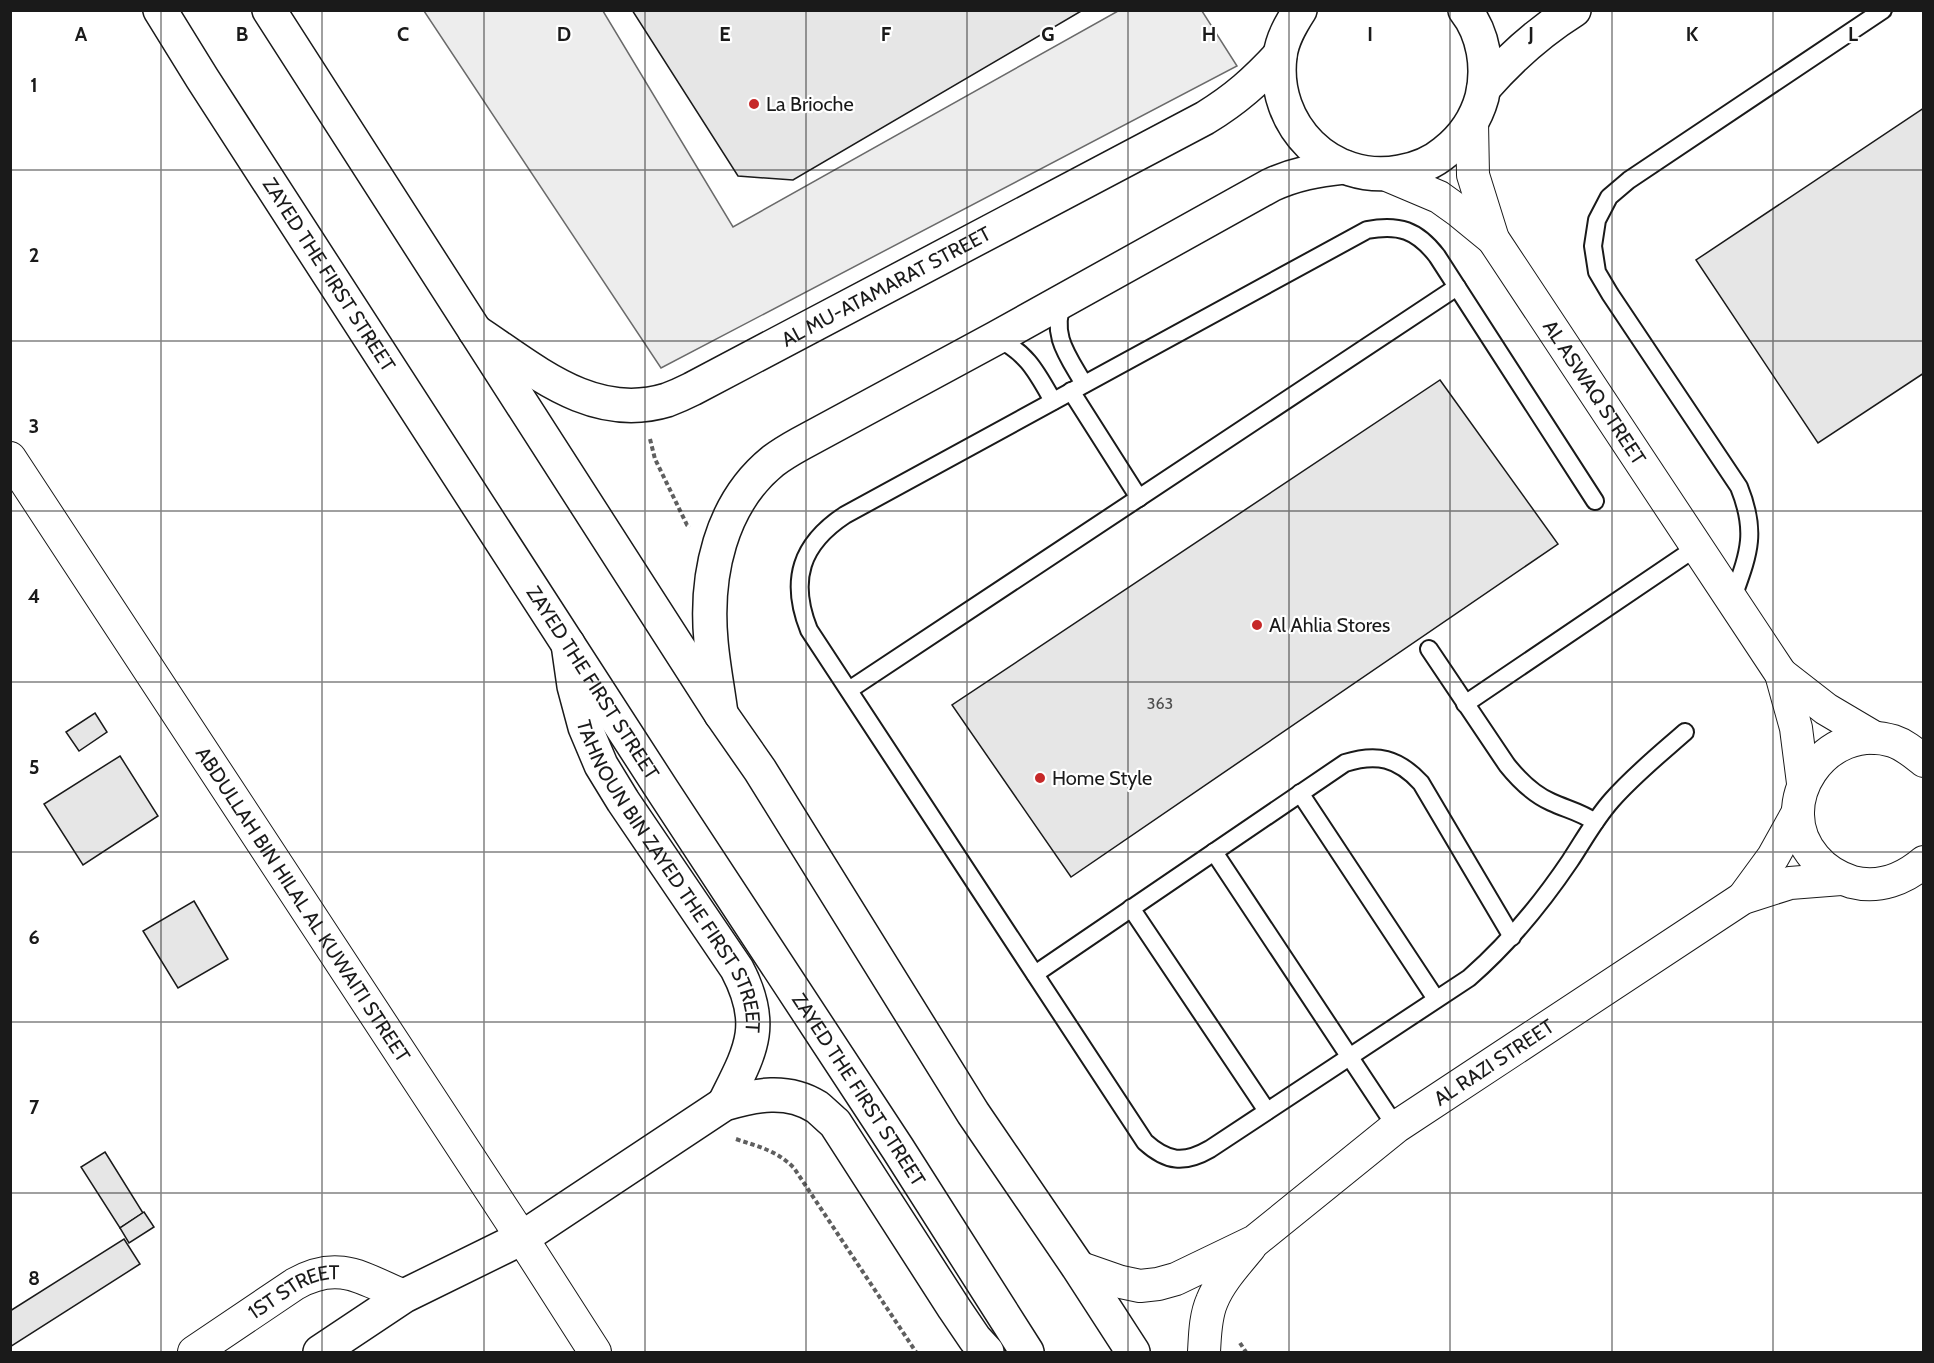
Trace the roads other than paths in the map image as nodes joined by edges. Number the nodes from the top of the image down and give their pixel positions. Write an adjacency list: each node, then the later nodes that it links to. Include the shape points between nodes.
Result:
1 (136, 10): 9 (street, via 162,42)
2 (160, 10): 9 (street, ZAYED THE FIRST STREET)
3 (269, 10): 17 (street)
4 (1465, 10): 10 (street, via 1480,38)
5 (1574, 10): 10 (street, via 1528,43)
6 (1883, 10): 25 (lane, via 1629,180 1609,197 1597,220 1593,246 1597,272 1739,487 1747,506 1751,527 1748,548)
7 (1295, 15): 8 (street)
8 (1280, 56): 12 (street, via 1280,84 1286,110 1300,134 1319,154); 17 (street, AL MU-ATAMARAT STREET, via 1232,102 1205,118 666,400 640,405 591,400 567,391)
9 (202, 78): 26 (street, ZAYED THE FIRST STREET)
10 (1484, 88): 11 (street)
11 (1472, 122): 13 (street, via 1457,143 1436,159 1413,170); 14 (street, AL ASWAQ STREET, via 1473,175)
12 (1344, 167): 13 (street); 16 (street, via 1314,170 1271,184)
13 (1387, 174): 14 (street, AL ASWAQ STREET, via 1439,197)
14 (1493, 239): 24 (street, AL ASWAQ STREET)
15 (1457, 287): 19 (lane, via 1427,244 1414,234 1399,228 1367,230); 22 (lane); 23 (lane)
16 (1064, 299): 18 (street); 19 (lane, via 1059,313 1059,336)
17 (476, 332): 31 (street)
18 (996, 338): 20 (lane, via 1025,357); 31 (street, via 800,444 773,461 750,483 730,513 713,574 711,640)
19 (1078, 388): 20 (lane); 22 (lane)
20 (1053, 401): 29 (lane, via 845,514 816,538 801,572 802,611 809,630)
21 (10, 458): 50 (street, ABDULLAH BIN HILAL AL KUWAITI STREET)
22 (1139, 498): 29 (lane)
23 (1595, 501)
24 (1697, 547): 25 (street, AL ASWAQ STREET); 30 (lane)
25 (1732, 600): 28 (street, AL ASWAQ STREET)
26 (567, 644): 47 (street, TAHNOUN BIN ZAYED THE FIRST STREET, via 582,716 602,765 747,988 753,1035 747,1059); 58 (street, ZAYED THE FIRST STREET)
27 (1429, 649): 30 (lane)
28 (1781, 674): 33 (street, AL ASWAQ STREET, via 1826,709); 36 (street, AL ASWAQ STREET, via 1796,728)
29 (849, 690): 44 (lane)
30 (1465, 704): 37 (lane, via 1520,781 1539,796)
31 (721, 714): 52 (street, via 760,770 973,1113)
32 (1685, 732): 37 (lane, via 1630,781)
33 (1898, 740): 34 (street, AL ASWAQ STREET); 36 (street, AL RAZI STREET, via 1853,741 1832,749 1815,764)
34 (1923, 761)
35 (1300, 793): 38 (lane); 43 (lane, via 1345,763 1358,759 1384,759 1411,772); 45 (lane)
36 (1801, 798): 40 (street, AL ASWAQ STREET, via 1801,833 1810,852); 41 (street, AL RAZI STREET, via 1773,857)
37 (1595, 822): 43 (lane)
38 (1214, 852): 42 (lane); 46 (lane)
39 (1923, 862): 40 (street, AL RAZI STREET, via 1893,881 1876,884)
40 (1841, 879): 41 (street, AL RAZI STREET, via 1790,883)
41 (1743, 898): 49 (street, AL RAZI STREET)
42 (1131, 908): 44 (lane); 48 (lane)
43 (1512, 937): 45 (lane, via 1469,978)
44 (1035, 974): 48 (lane, via 1145,1142 1156,1152 1169,1158 1198,1156)
45 (1436, 999): 46 (lane)
46 (1350, 1057): 48 (lane); 49 (lane)
47 (718, 1108): 50 (street, TAHNOUN BIN ZAYED THE FIRST STREET); 57 (street, TAHNOUN BIN ZAYED THE FIRST STREET, via 770,1094 794,1097 816,1107 835,1123)
48 (1267, 1111)
49 (1396, 1127): 51 (street, AL RAZI STREET)
50 (522, 1238): 53 (street, TAHNOUN BIN ZAYED THE FIRST STREET); 56 (street, ABDULLAH BIN HILAL AL KUWAITI STREET)
51 (1255, 1241): 52 (street, AL RAZI STREET, via 1158,1284 1121,1282); 60 (street, AL RAZI STREET, via 1212,1301)
52 (1078, 1267): 59 (street)
53 (404, 1296): 54 (street, 1ST STREET, via 338,1271 309,1276); 55 (street, TAHNOUN BIN ZAYED THE FIRST STREET)
54 (194, 1353)
55 (320, 1353)
56 (595, 1353)
57 (987, 1353)
58 (1027, 1353)
59 (1133, 1353)
60 (1204, 1353)

